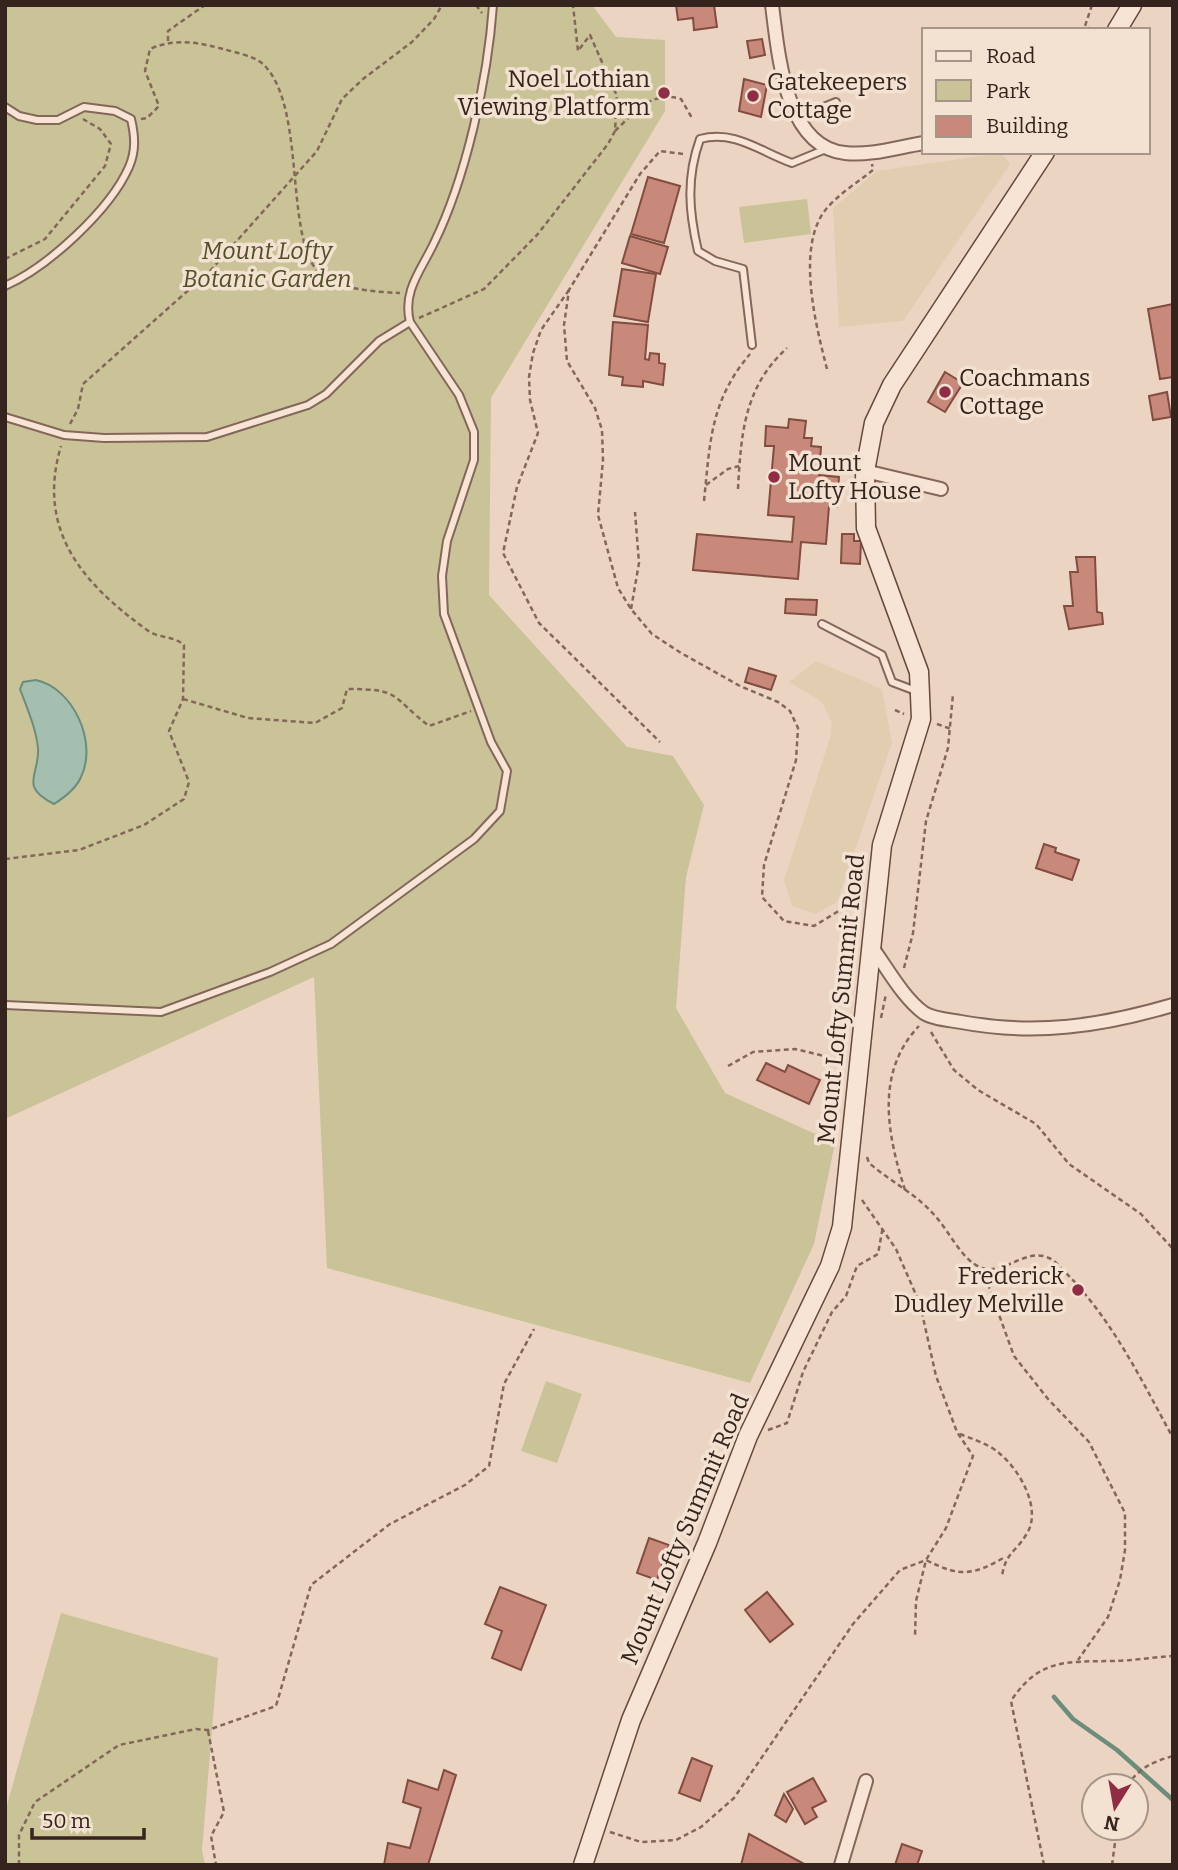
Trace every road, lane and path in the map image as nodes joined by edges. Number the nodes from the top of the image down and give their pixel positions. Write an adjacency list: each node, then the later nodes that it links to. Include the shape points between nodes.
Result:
1 (205, 5): 10 (path, via 168,31)
2 (442, 5): 23 (path, via 412,42 342,99 317,151)
3 (493, 5): 27 (lane, via 490,50 457,188)
4 (573, 5): 17 (path, via 578,51 590,35 617,96)
5 (772, 5): 15 (street, via 784,84)
6 (1092, 5): 8 (path)
7 (1132, 5): 9 (main road)
8 (1085, 28)
9 (1118, 28)
10 (168, 41): 16 (path, via 150,48 145,71 159,106 146,118); 23 (path, via 200,43 262,62 280,91 289,122)
11 (836, 102): 15 (lane)
12 (5, 107): 13 (lane, via 37,120 58,120)
13 (73, 112): 16 (lane, via 101,107); 24 (path, via 100,129 111,144 104,166 45,239)
14 (692, 118): 17 (path, via 681,99 669,95 653,98)
15 (797, 118): 19 (street)
16 (131, 119): 25 (lane, via 134,149 121,181 61,247 26,277)
17 (615, 131): 28 (path, via 537,235 484,289)
18 (922, 143): 20 (street)
19 (828, 148): 20 (street); 22 (lane, via 792,163 719,134 700,139)
20 (870, 153): 32 (path, via 873,170 826,209 809,250 815,318)
21 (1044, 154): 36 (main road, Mount Lofty Summit Road, via 892,385 874,423)
22 (694, 156): 26 (path, via 660,151 640,174); 29 (lane, via 689,171 690,216 698,251 743,269)
23 (295, 178): 27 (path, via 303,239 311,263 326,279 374,291); 34 (path, via 210,271 83,384 78,409)
24 (5, 259)
25 (5, 286)
26 (569, 289): 42 (path, via 564,325 567,361 602,430 598,515 618,588); 50 (path, via 541,330 533,353 528,377 538,433 517,487 503,553 539,623)
27 (408, 293): 28 (lane)
28 (410, 322): 34 (lane, via 379,341 326,394 273,418 206,438); 47 (lane, via 459,395 474,432 474,460 447,541 442,576 443,614)
29 (752, 345)
30 (787, 348): 35 (path, via 771,362 745,411)
31 (750, 353): 37 (path, via 720,396)
32 (827, 369)
33 (5, 417): 34 (lane)
34 (64, 435): 46 (path, via 53,498 67,548 78,568 105,596 159,637 176,638 184,645)
35 (739, 466): 37 (path); 38 (path)
36 (864, 471): 39 (street); 44 (main road, Mount Lofty Summit Road, via 866,527 919,673)
37 (706, 485): 40 (path)
38 (738, 489)
39 (941, 489)
40 (704, 501)
41 (635, 512): 42 (path, via 639,563)
42 (631, 609): 52 (path, via 662,641 790,711 798,728 796,760 764,865 762,897 784,921 814,926 842,909)
43 (822, 624): 44 (lane, via 881,655 892,682)
44 (922, 693): 53 (main road, Mount Lofty Summit Road, via 921,719 882,845)
45 (953, 694): 54 (path, via 948,748 926,821 913,933)
46 (183, 699): 47 (path, via 247,718 315,723 342,708 347,689 381,689 400,698 429,726); 51 (path, via 169,731 188,782 184,799 144,825 79,850)
47 (479, 709): 55 (lane, via 507,771 500,811 474,839 331,944 162,1012)
48 (895, 710): 49 (path)
49 (905, 714)
50 (660, 742)
51 (5, 859)
52 (856, 875)
53 (870, 944): 54 (street); 60 (main road, Mount Lofty Summit Road)
54 (900, 984): 56 (street, via 926,1014 993,1027 1094,1026); 58 (path, via 886,994)
55 (5, 1005)
56 (1173, 1005)
57 (924, 1020): 64 (path, via 901,1044 890,1084 894,1156)
58 (880, 1023)
59 (930, 1030): 66 (path, via 954,1070 978,1090 1036,1124 1069,1164 1141,1214)
60 (857, 1061): 61 (path, via 795,1049 753,1052); 63 (main road, Mount Lofty Summit Road)
61 (727, 1066)
62 (866, 1154): 64 (path, via 869,1163)
63 (847, 1182): 65 (path); 70 (main road, Mount Lofty Summit Road, via 842,1227 830,1266)
64 (905, 1190): 67 (path, via 934,1214 971,1261)
65 (883, 1226): 69 (path, via 920,1304 936,1376); 70 (path, via 878,1254 858,1266 846,1296 832,1312 803,1372 787,1423)
66 (1173, 1249)
67 (982, 1268): 71 (path, via 993,1269 1035,1255 1057,1265 1090,1298 1131,1359); 77 (path, via 1014,1356 1089,1442 1125,1513 1120,1580 1108,1617)
68 (534, 1329): 78 (path, via 504,1384 489,1466 465,1485 390,1524 311,1585 276,1706)
69 (957, 1432): 72 (path, via 999,1452 1023,1482 1032,1510 1028,1534); 73 (path, via 973,1456 946,1528)
70 (748, 1436): 82 (main road, Mount Lofty Summit Road, via 631,1720)
71 (1173, 1438)
72 (1005, 1558): 73 (path, via 983,1570 952,1573); 74 (path)
73 (926, 1560): 75 (path, via 916,1601); 82 (path, via 900,1570 853,1624 734,1798 701,1827 676,1840 641,1843)
74 (1002, 1576)
75 (915, 1637)
76 (1173, 1656): 77 (path)
77 (1078, 1660): 88 (path, via 1053,1665 1024,1682 1011,1701)
78 (208, 1730): 84 (path, via 119,1745 71,1776 35,1802 19,1835); 85 (path, via 224,1812 211,1836)
79 (1173, 1756): 80 (path)
80 (1137, 1772)
81 (866, 1781): 87 (street)
82 (596, 1826): 86 (main road, Mount Lofty Summit Road)
83 (1114, 1842): 89 (path)
84 (19, 1865)
85 (216, 1865)
86 (583, 1865)
87 (841, 1865)
88 (1044, 1865)
89 (1112, 1865)

